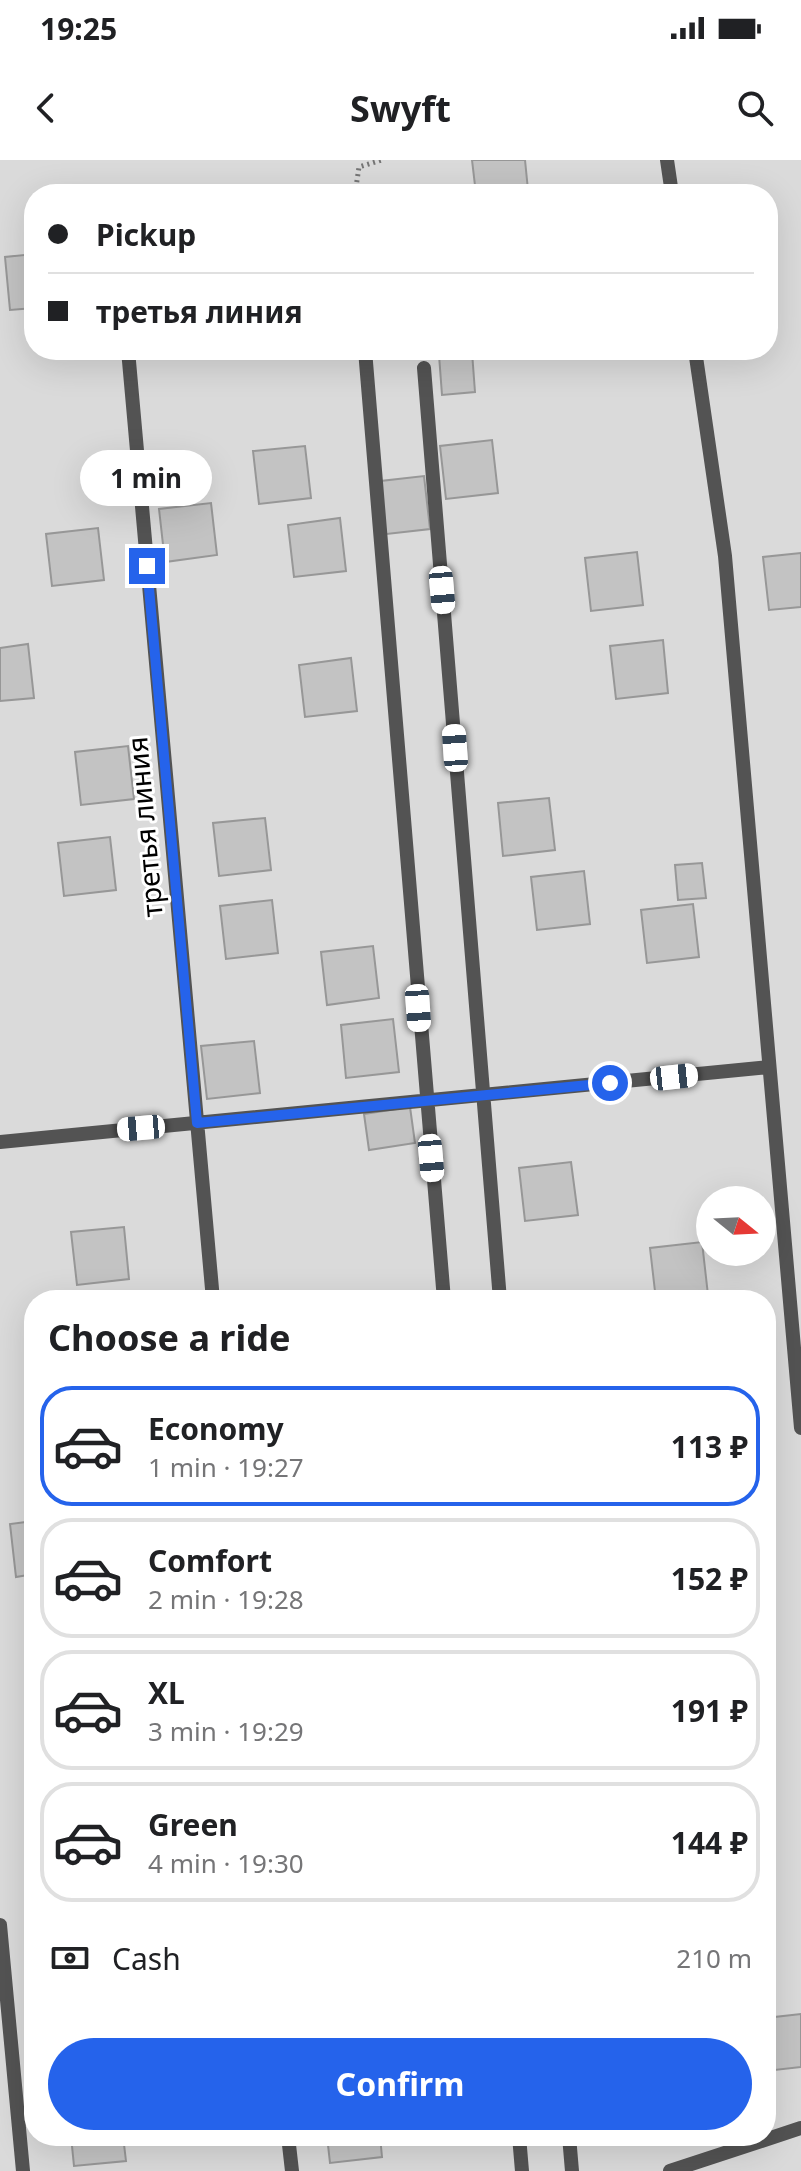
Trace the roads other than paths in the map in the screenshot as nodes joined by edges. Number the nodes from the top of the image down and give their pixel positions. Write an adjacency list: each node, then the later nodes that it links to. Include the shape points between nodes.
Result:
1 (667, 160): 2 (lane)
2 (671, 184)
3 (129, 360): 10 (lane, третья линия)
4 (366, 360): 9 (lane)
5 (696, 360): 7 (lane, via 725,556)
6 (424, 368): 8 (lane)
7 (769, 1067): 8 (lane); 15 (lane)
8 (483, 1096): 9 (lane); 14 (lane)
9 (426, 1102): 10 (lane); 13 (lane)
10 (197, 1123): 11 (lane); 12 (lane, третья линия)
11 (0, 1142)
12 (212, 1290)
13 (443, 1290)
14 (499, 1290)
15 (801, 1428)
16 (0, 1925): 23 (lane)
17 (801, 2128): 18 (lane)
18 (776, 2136)
19 (289, 2146): 24 (lane)
20 (520, 2146): 25 (lane)
21 (570, 2146): 26 (lane)
22 (746, 2146): 27 (lane)
23 (23, 2171)
24 (292, 2171)
25 (522, 2171)
26 (572, 2171)
27 (670, 2171)

